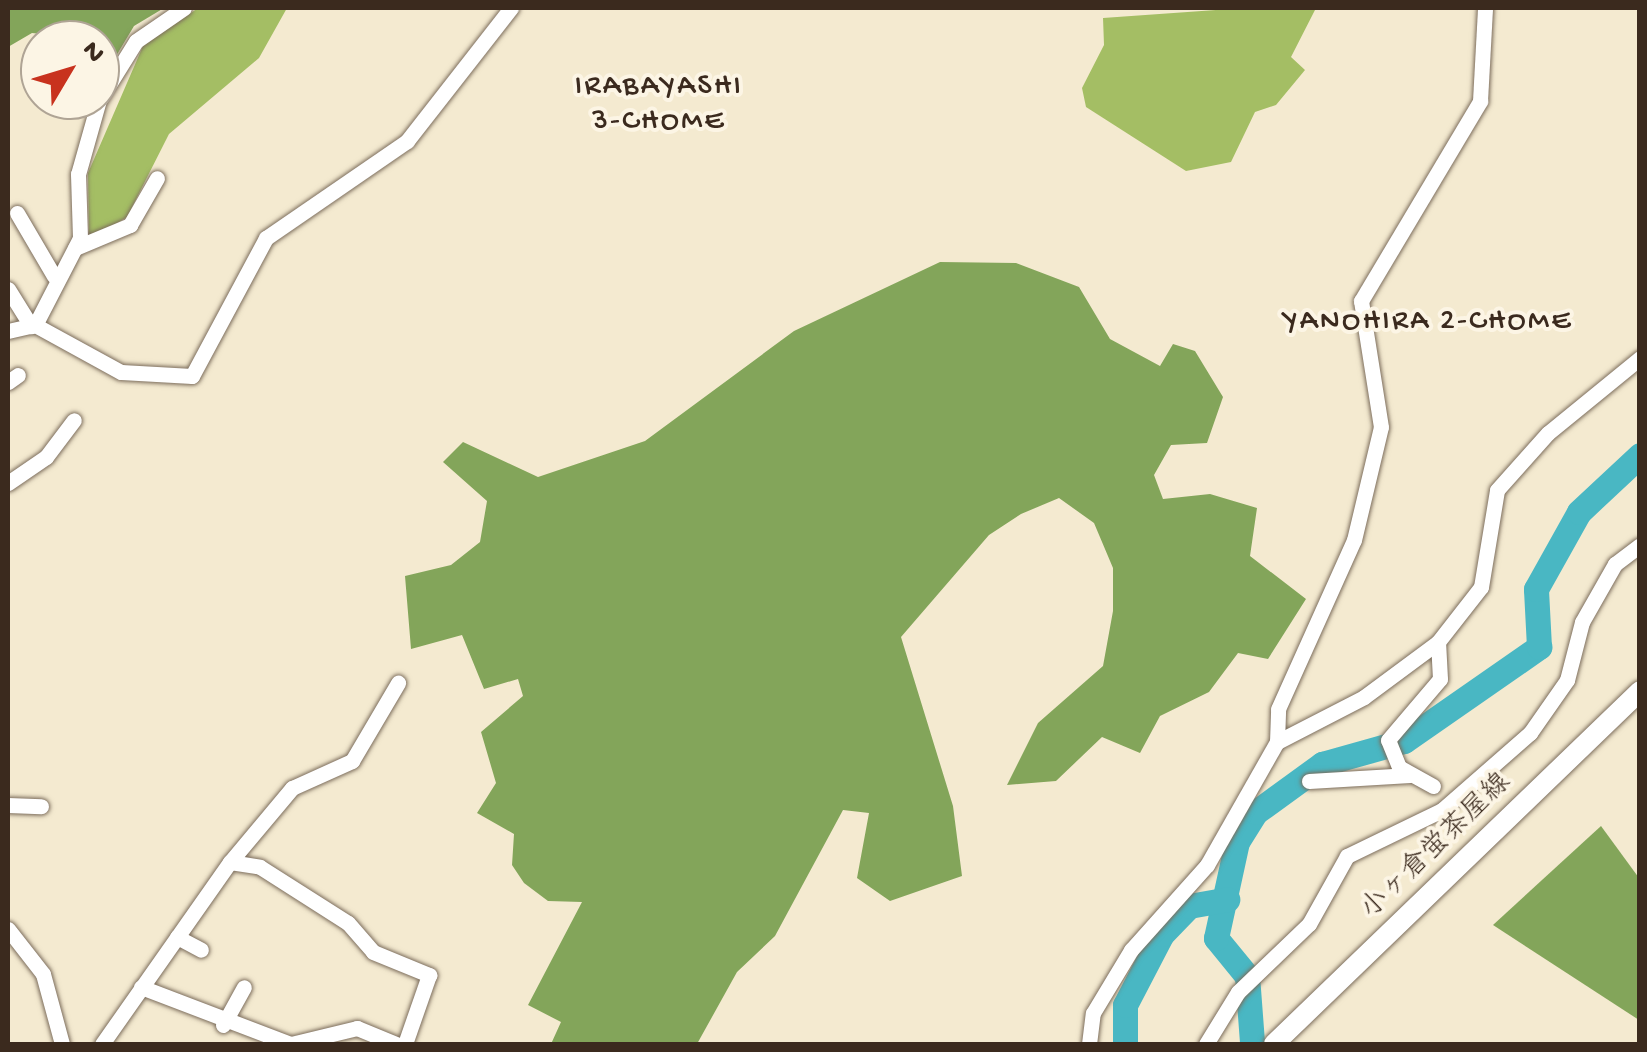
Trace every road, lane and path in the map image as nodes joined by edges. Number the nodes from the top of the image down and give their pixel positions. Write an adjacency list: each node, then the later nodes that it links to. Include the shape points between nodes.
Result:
1 (184, 8): 4 (street, via 136,40)
2 (510, 8): 11 (street, via 407,141 266,238 236,282 196,374 121,372)
3 (1485, 8): 20 (street, via 1480,101 1361,301 1380,426 1354,540 1278,709)
4 (120, 66)
5 (94, 120): 8 (street, via 78,174)
6 (157, 178): 8 (street, via 130,225)
7 (17, 213): 9 (street)
8 (75, 248): 9 (street)
9 (54, 276): 11 (street)
10 (8, 290): 11 (street)
11 (33, 325): 12 (street)
12 (8, 331)
13 (1640, 358): 17 (street, via 1548,433 1497,490 1481,587)
14 (74, 420): 15 (street, via 46,457)
15 (8, 483)
16 (1640, 545): 39 (street, via 1615,564 1582,622 1567,680 1530,733 1442,810 1347,856 1308,924 1247,985)
17 (1438, 642): 20 (street, via 1364,697); 21 (street, via 1440,678 1389,748)
18 (398, 683): 26 (street, via 352,762 292,788)
19 (1640, 691): 40 (street, 小ヶ倉蛍茶屋線)
20 (1277, 742): 38 (street, via 1207,865 1124,961 1093,1013)
21 (1418, 771): 22 (street); 23 (street)
22 (1308, 781)
23 (1433, 786)
24 (8, 805): 25 (street)
25 (41, 806)
26 (230, 862): 28 (street); 37 (street, via 260,866 348,922 373,952 428,975)
27 (8, 929): 33 (street, via 44,974)
28 (177, 938): 29 (street); 30 (street)
29 (201, 950)
30 (141, 986): 32 (street); 34 (street)
31 (244, 987): 32 (street)
32 (223, 1025): 35 (street)
33 (62, 1044)
34 (102, 1044)
35 (290, 1044): 36 (street, via 358,1028)
36 (396, 1044)
37 (406, 1044)
38 (1089, 1044)
39 (1206, 1044)
40 (1274, 1044)

